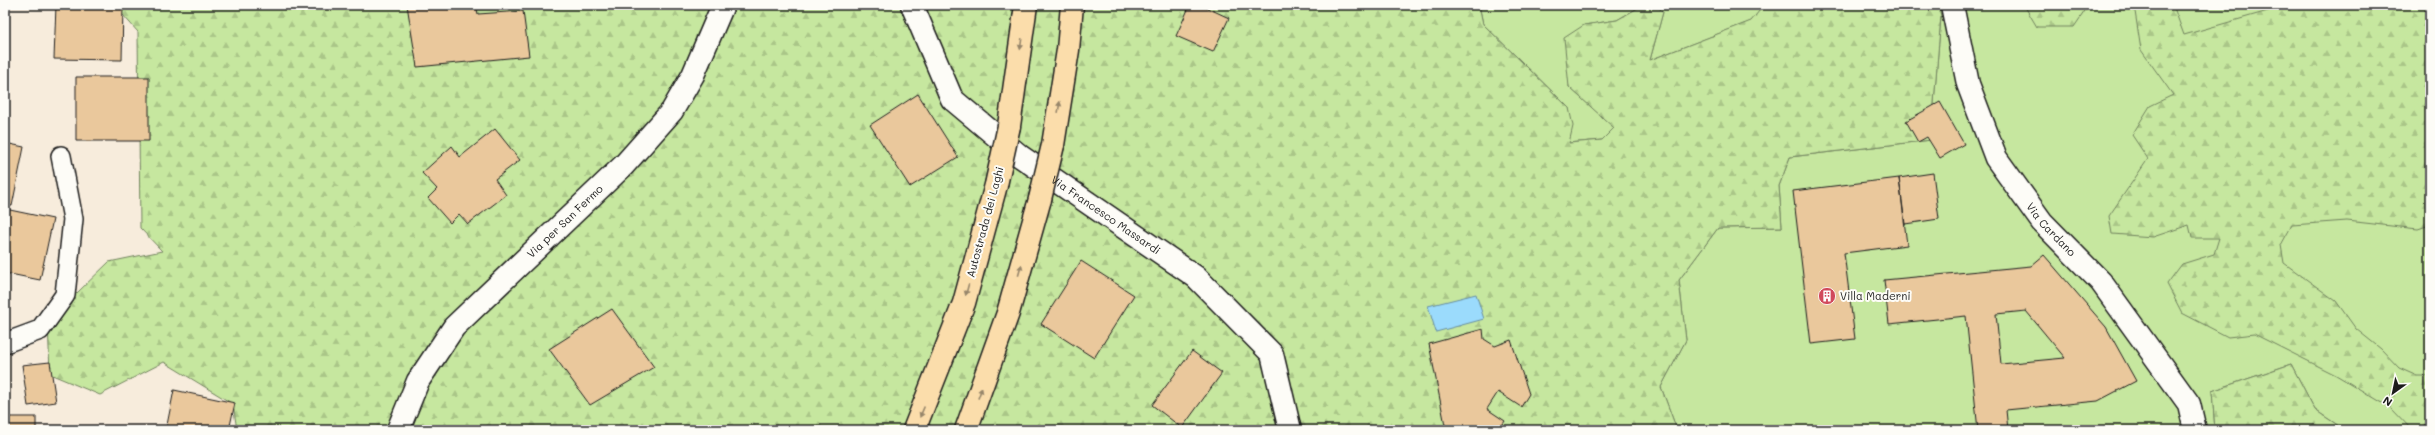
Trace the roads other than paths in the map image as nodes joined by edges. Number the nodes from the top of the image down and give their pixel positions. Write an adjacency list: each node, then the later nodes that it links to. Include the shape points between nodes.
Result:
1 (723, 5): 8 (street, Via per San Fermo, via 693,75 672,111 624,166 454,327 418,381)
2 (912, 5): 11 (street, Via Francesco Massardi, via 952,99 1020,156 1196,277 1272,354)
3 (1026, 5): 9 (highway, Autostrada dei Laghi, one-way to 9, bridge, via 1009,126 996,185 964,303)
4 (1072, 5): 10 (highway, one-way to 4, bridge, via 1008,313 1040,199 1068,50)
5 (1952, 5): 12 (street, Via Cardano, via 1968,84 1996,158 2042,222 2101,282 2189,404)
6 (61, 156): 7 (lane, via 73,219 65,295 40,330)
7 (5, 343)
8 (398, 430)
9 (914, 430)
10 (966, 430)
11 (1290, 430)
12 (2195, 430)

